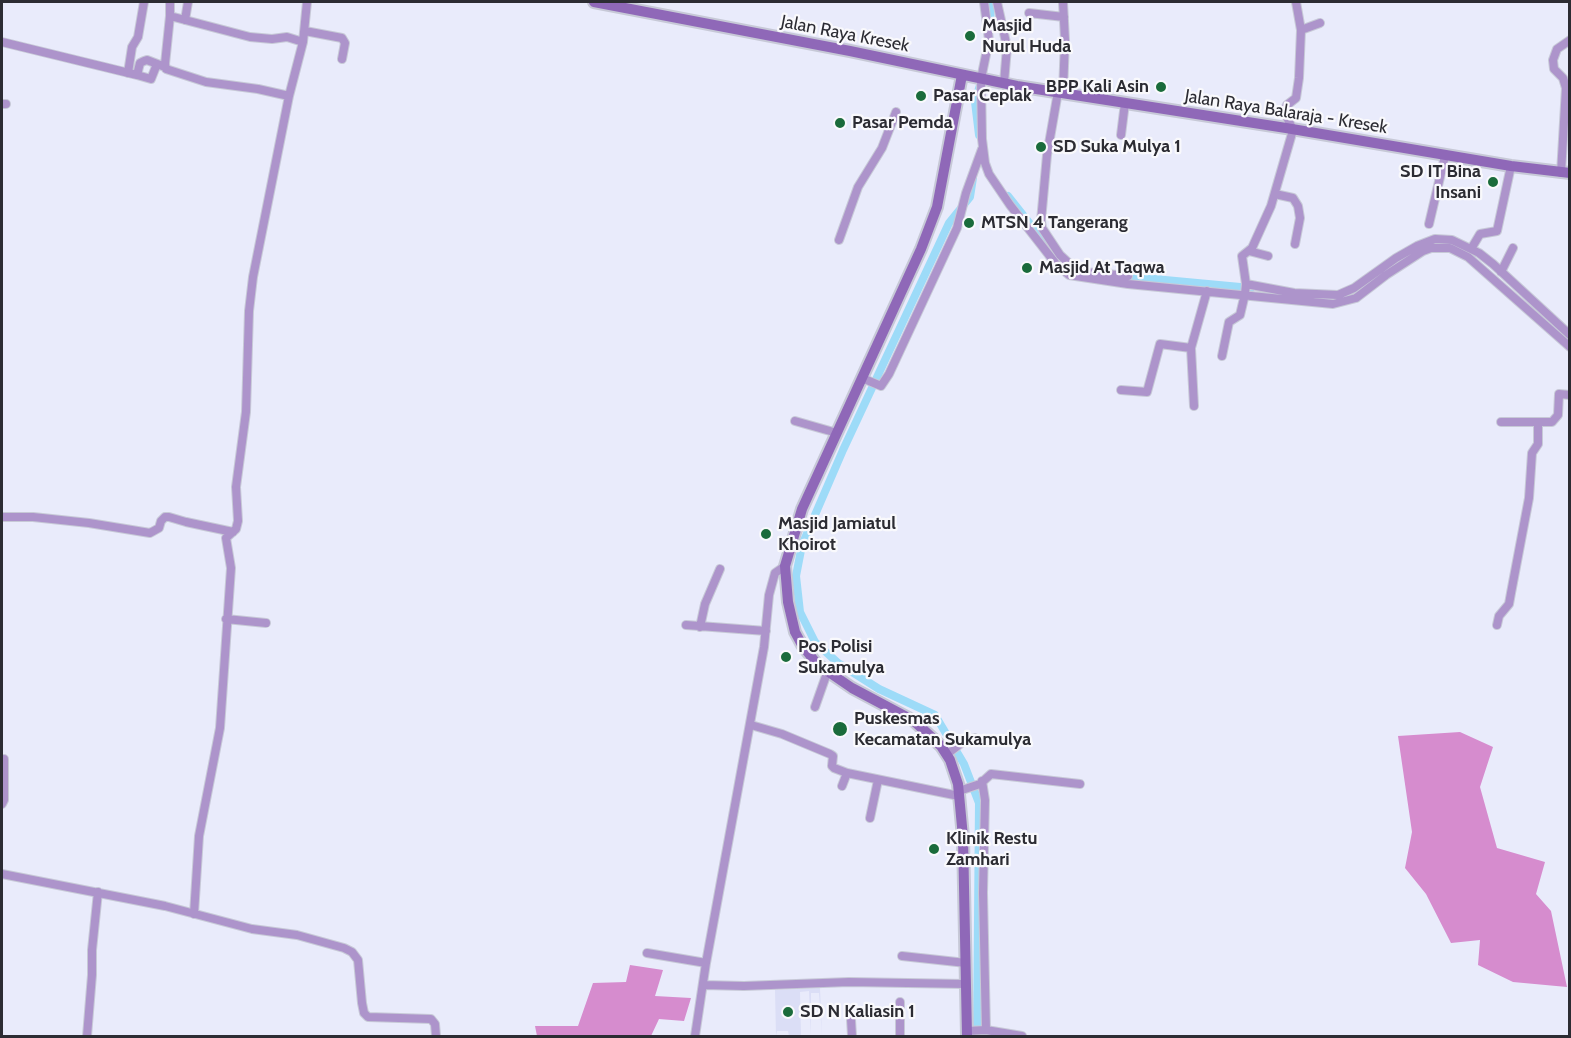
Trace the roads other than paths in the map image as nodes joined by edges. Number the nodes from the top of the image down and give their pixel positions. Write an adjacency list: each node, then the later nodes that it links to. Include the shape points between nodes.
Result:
1 (144, 2): 22 (street, via 138,37 132,47)
2 (170, 2): 11 (street)
3 (188, 2): 13 (street)
4 (307, 2): 16 (street)
5 (594, 2): 23 (main road, Jalan Raya Kresek)
6 (984, 2): 24 (street, via 989,40)
7 (998, 2): 25 (street, via 1007,47)
8 (1063, 2): 12 (street)
9 (1296, 2): 15 (street)
10 (1029, 13): 12 (street)
11 (170, 16): 13 (street); 21 (street)
12 (1064, 17): 26 (street)
13 (185, 20): 19 (street, via 250,37 287,37)
14 (1320, 23): 15 (street)
15 (1300, 30): 30 (street, via 1297,96 1284,111)
16 (305, 31): 19 (street); 20 (street, via 342,38)
17 (1569, 40): 35 (street, via 1557,49 1553,60 1566,88)
18 (2, 42): 22 (street)
19 (303, 42): 27 (street)
20 (342, 59)
21 (161, 65): 22 (street, via 144,61); 22 (street, via 151,79); 27 (street, via 194,80)
22 (132, 74)
23 (962, 75): 24 (main road, Jalan Raya Kresek); 52 (main road, via 937,207)
24 (983, 79): 25 (main road, Jalan Raya Kresek); 32 (street)
25 (1001, 83): 26 (main road, Jalan Raya Balaraja - Kresek)
26 (1060, 92): 28 (main road, Jalan Raya Balaraja - Kresek); 45 (street, via 1047,155 1042,228 1073,267 1084,272)
27 (289, 96): 61 (street, via 253,277 246,412 236,488 238,520)
28 (1125, 103): 30 (main road, Jalan Raya Balaraja - Kresek); 31 (street)
29 (896, 112): 38 (street, via 882,148 858,187)
30 (1293, 130): 33 (main road, Jalan Raya Balaraja - Kresek); 36 (street)
31 (1121, 135)
32 (983, 147): 47 (street, via 985,163 996,185 1064,271 1074,277); 52 (street, via 957,228 890,374 883,386)
33 (1445, 156): 34 (main road, Jalan Raya Balaraja - Kresek); 37 (street)
34 (1511, 166): 35 (main road, Jalan Raya Balaraja - Kresek); 41 (street, via 1497,231 1480,234)
35 (1565, 173)
36 (1275, 194): 39 (street, via 1293,198 1298,206); 42 (street)
37 (1429, 224)
38 (839, 240)
39 (1295, 244)
40 (1514, 248): 44 (street)
41 (1471, 249): 44 (street); 46 (street, via 1452,240 1428,241 1338,295)
42 (1250, 251): 43 (street); 46 (street, via 1241,257)
43 (1268, 256)
44 (1501, 272): 48 (street)
45 (1128, 276)
46 (1246, 289): 47 (street); 48 (street, via 1340,303 1356,298 1423,251 1450,248 1468,257); 51 (street, via 1240,315 1230,322)
47 (1207, 291): 50 (street)
48 (1566, 337): 49 (street)
49 (1569, 347)
50 (1191, 348): 53 (street, via 1161,344 1147,392); 55 (street)
51 (1222, 356)
52 (862, 378): 59 (main road)
53 (1120, 390)
54 (1569, 395): 58 (street, via 1559,394 1558,416 1554,421)
55 (1194, 406)
56 (795, 421): 59 (street)
57 (1501, 422): 58 (street)
58 (1538, 423): 66 (street, via 1538,444 1532,453 1529,498 1512,593)
59 (837, 433): 62 (main road, via 802,509)
60 (2, 517): 61 (street, via 89,523 150,533 169,517)
61 (232, 532): 64 (street, via 226,538 231,568)
62 (785, 566): 69 (street, via 775,573); 70 (main road, via 795,632)
63 (720, 569): 68 (street)
64 (226, 619): 65 (street); 86 (street, via 220,728 201,825)
65 (266, 623)
66 (1497, 625)
67 (686, 626): 68 (street)
68 (700, 627): 69 (street)
69 (766, 631): 72 (street)
70 (827, 673): 71 (street); 74 (main road, via 914,721)
71 (815, 706)
72 (751, 725): 76 (street, via 830,754 832,766); 89 (street)
73 (975, 738): 74 (street)
74 (949, 752): 81 (main road)
75 (4, 759): 82 (street)
76 (847, 773): 77 (street); 80 (street)
77 (878, 780): 81 (street); 83 (street)
78 (981, 783): 79 (street, via 996,774); 81 (street); 95 (street, via 985,800)
79 (1080, 784)
80 (842, 786)
81 (962, 792): 90 (main road)
82 (2, 804)
83 (870, 818)
84 (2, 874): 85 (street)
85 (98, 892): 86 (street); 97 (street)
86 (194, 914): 98 (street, via 252,929 314,938 352,952 358,960 362,1003 368,1017 431,1019)
87 (647, 953): 89 (street)
88 (902, 956): 90 (street)
89 (706, 963): 92 (street)
90 (966, 963): 91 (main road)
91 (966, 984): 92 (street); 96 (main road)
92 (703, 985): 99 (street)
93 (900, 1002): 101 (street)
94 (851, 1018): 100 (street)
95 (984, 1030): 96 (street); 102 (street)
96 (968, 1033)
97 (87, 1036)
98 (436, 1036)
99 (695, 1036)
100 (852, 1036)
101 (900, 1036)
102 (1022, 1036)

